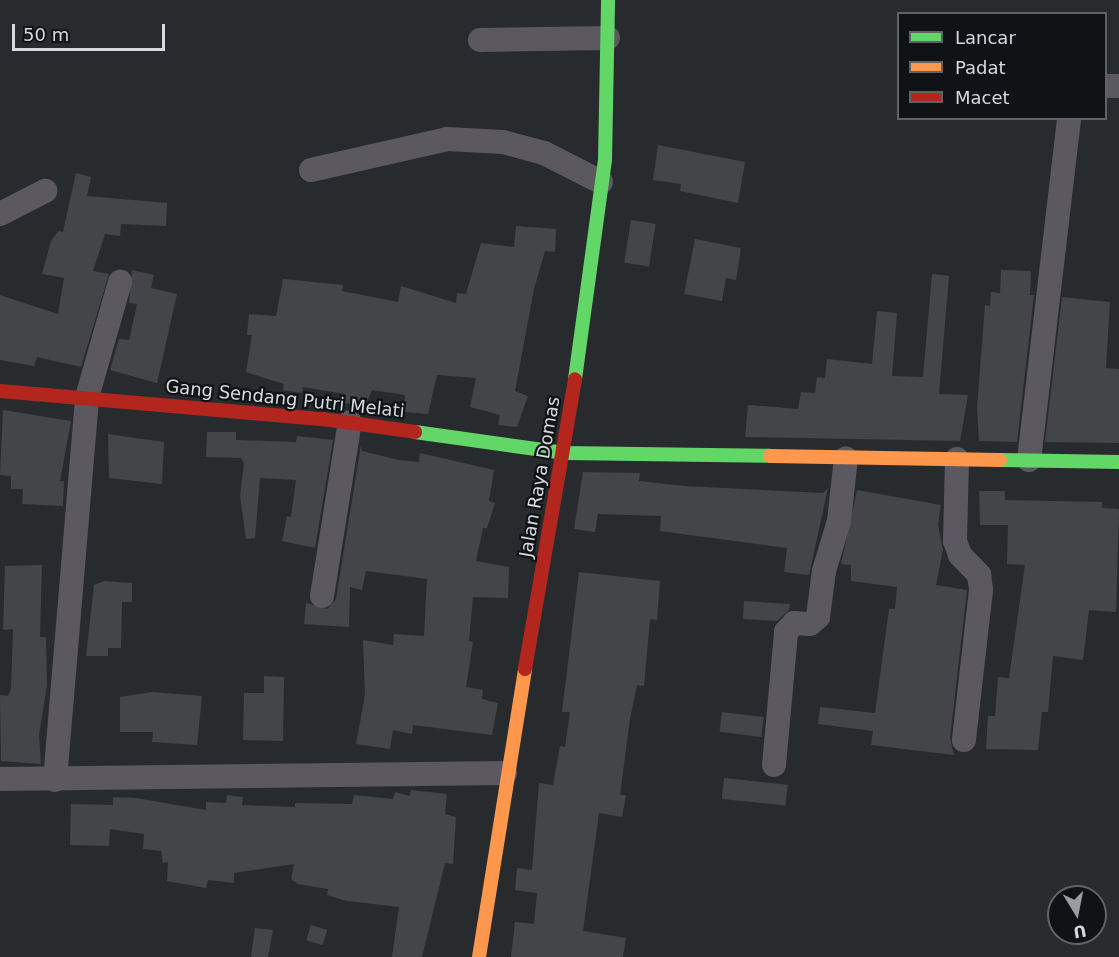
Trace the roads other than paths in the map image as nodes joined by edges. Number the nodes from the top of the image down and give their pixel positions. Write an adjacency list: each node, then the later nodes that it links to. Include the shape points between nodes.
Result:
1 (608, 0): 2 (main road, Jalan Raya Domas)
2 (608, 38): 3 (street); 6 (main road, Jalan Raya Domas)
3 (480, 40)
4 (1069, 120): 16 (street)
5 (311, 170): 6 (street, via 447,140 503,142 544,153)
6 (602, 182): 13 (main road, Jalan Raya Domas)
7 (45, 191): 8 (street)
8 (0, 214)
9 (120, 282): 11 (street)
10 (0, 392): 11 (main road, Gang Sendang Putri Melati)
11 (87, 397): 12 (main road, Gang Sendang Putri Melati); 23 (street)
12 (350, 422): 13 (main road, Gang Sendang Putri Melati); 18 (street)
13 (565, 453): 14 (main road, Gang Sendang Putri Melati); 21 (main road, Jalan Raya Domas)
14 (846, 458): 15 (main road, Gang Sendang Putri Melati); 20 (street, via 839,521 824,570 819,617 810,624 794,623 786,632)
15 (957, 459): 16 (main road, Gang Sendang Putri Melati); 19 (street, via 955,541 960,555 979,575 981,590)
16 (1029, 460): 17 (main road, Gang Sendang Putri Melati)
17 (1119, 462)
18 (322, 596)
19 (964, 740)
20 (774, 765)
21 (505, 772): 23 (street); 24 (main road, Jalan Raya Domas)
22 (0, 779): 23 (street)
23 (55, 780)
24 (479, 957)

